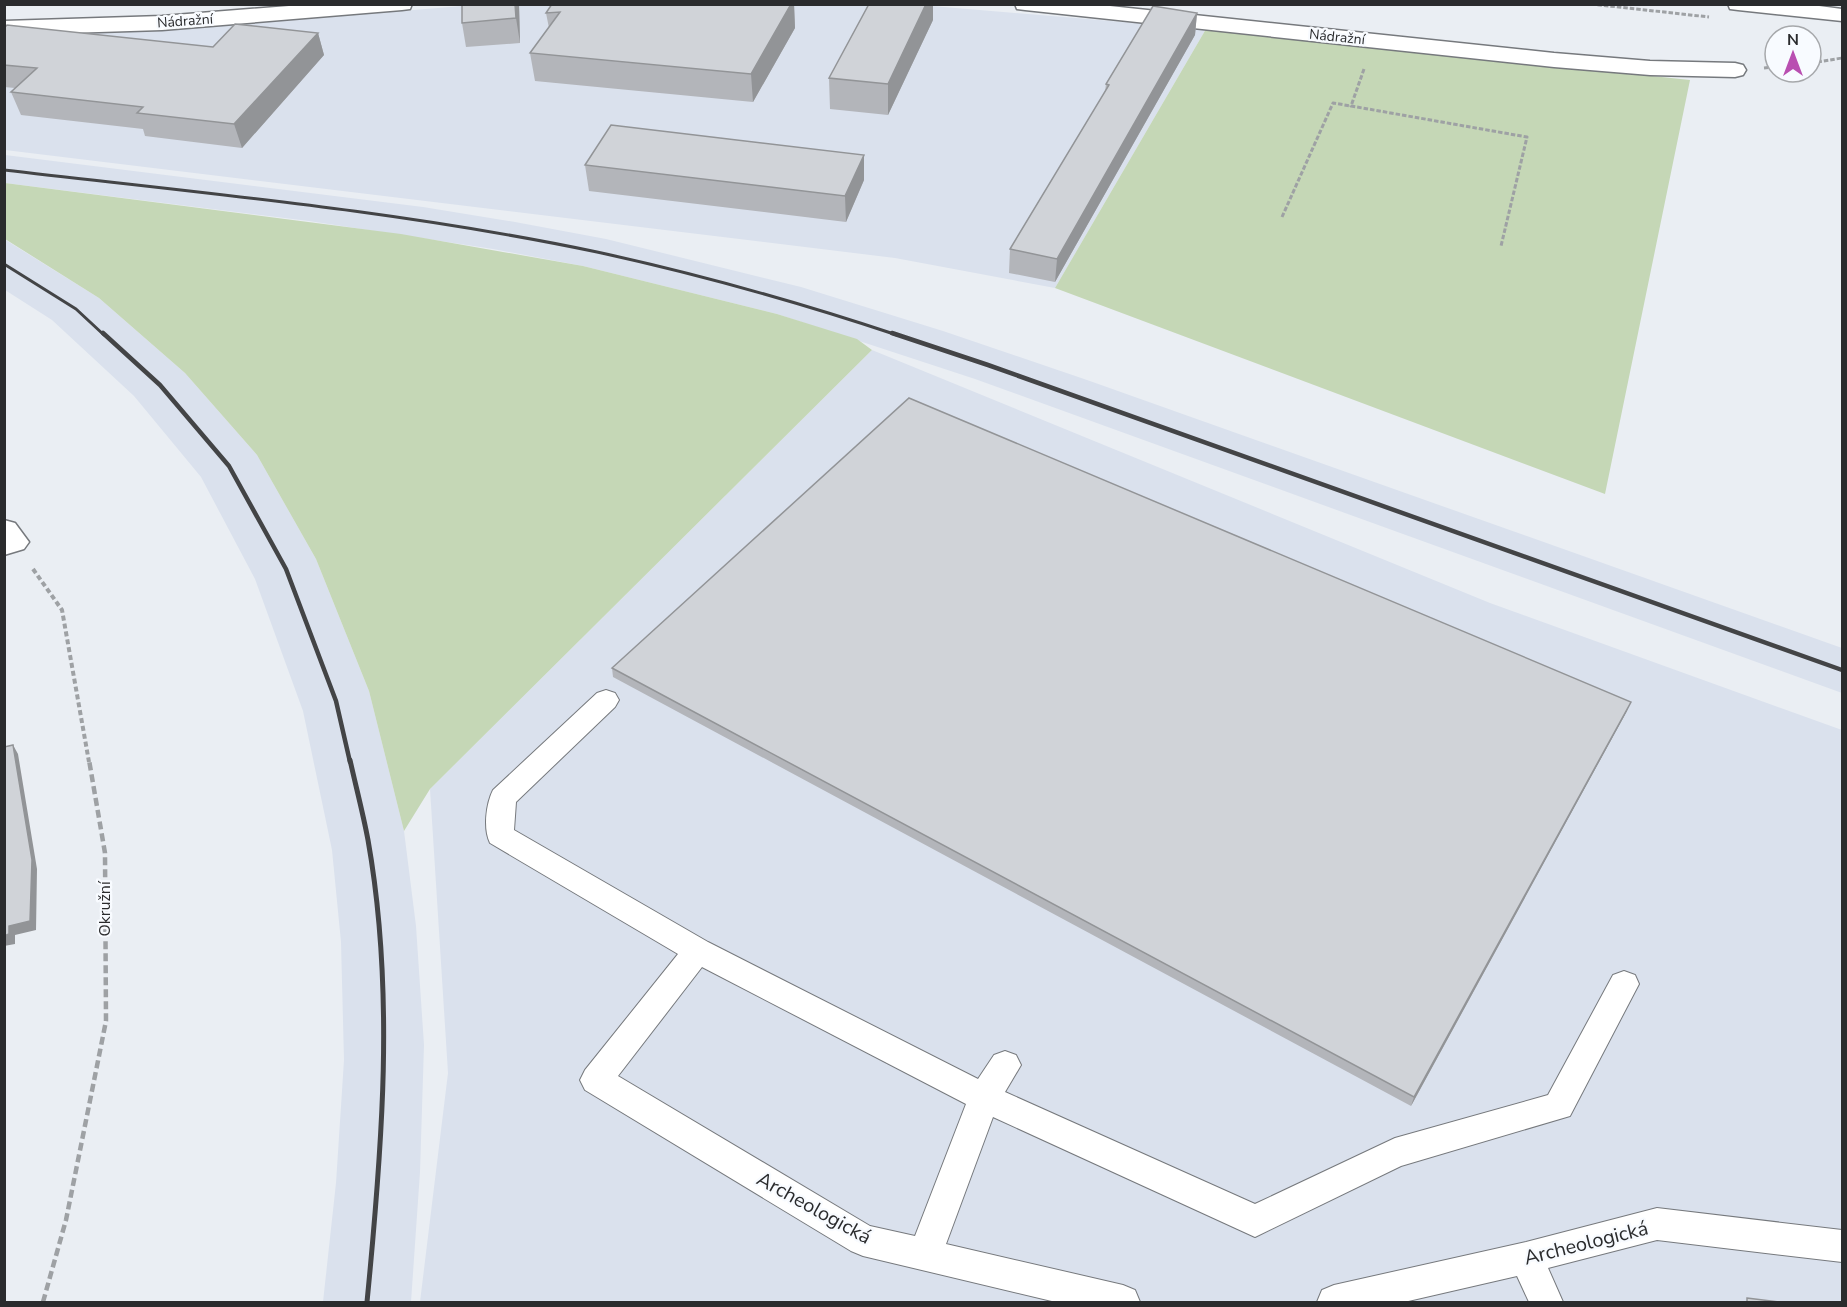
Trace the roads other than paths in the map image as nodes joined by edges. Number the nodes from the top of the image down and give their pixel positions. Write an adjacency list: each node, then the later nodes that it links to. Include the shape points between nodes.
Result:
1 (402, 4): 5 (street, Nádražní, via 162,23)
2 (1025, 4): 6 (street, Nádražní, via 1650,68)
3 (1738, 4): 4 (street)
4 (1842, 15)
5 (4, 28)
6 (1735, 70)
7 (606, 700): 8 (lane, via 503,798 500,835)
8 (698, 951): 11 (lane); 13 (lane, Archeologická, via 596,1080 863,1240)
9 (1624, 984): 11 (lane, via 1559,1106 1395,1153 1255,1221)
10 (1005, 1065): 11 (lane)
11 (984, 1098): 13 (lane)
12 (1842, 1246): 14 (lane, Archeologická, via 1657,1224)
13 (925, 1255): 15 (lane, Archeologická)
14 (1526, 1258): 16 (lane, Archeologická); 17 (lane)
15 (1123, 1302)
16 (1334, 1302)
17 (1546, 1302)

